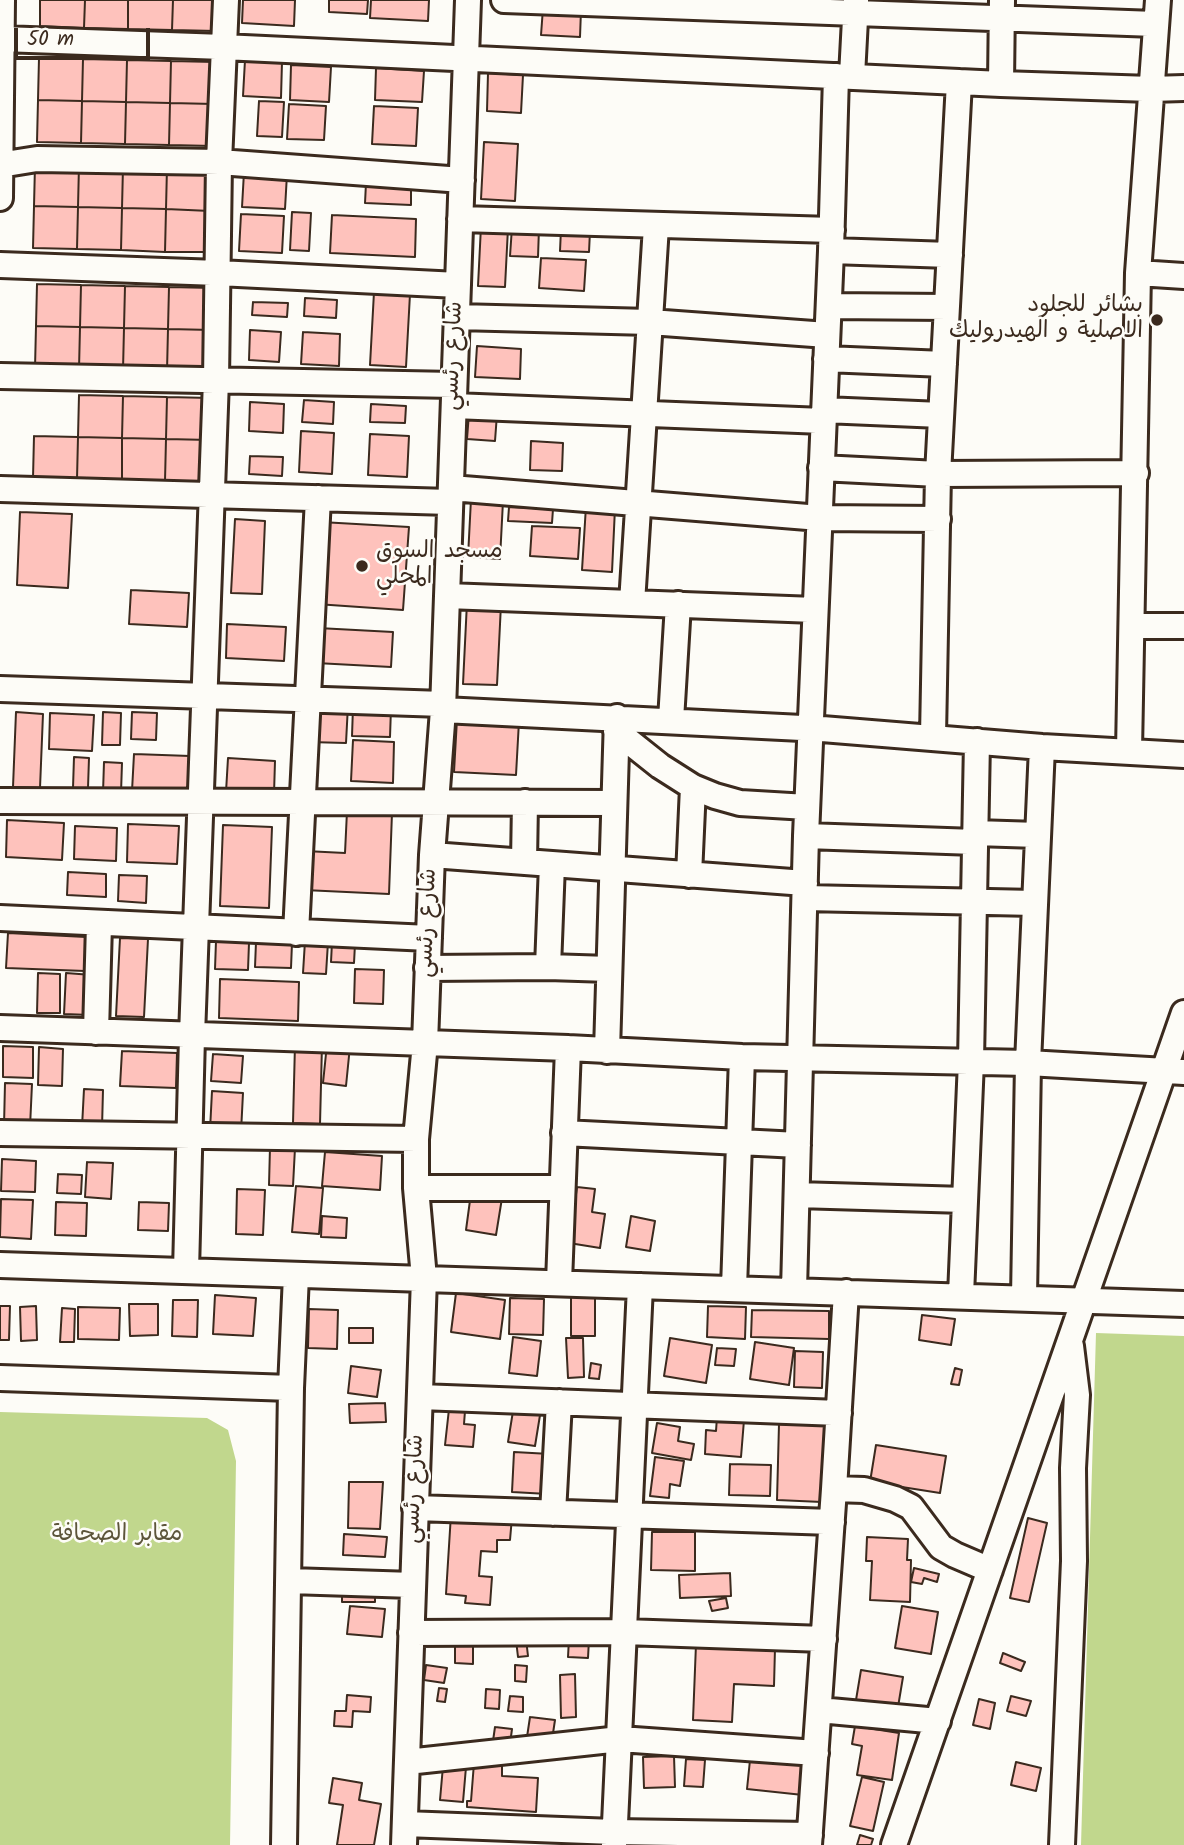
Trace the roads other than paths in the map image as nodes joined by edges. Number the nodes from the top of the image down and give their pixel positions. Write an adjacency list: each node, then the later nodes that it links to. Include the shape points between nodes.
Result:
1 (2, 0): 8 (street)
2 (226, 0): 9 (street)
3 (468, 0): 10 (street, شارع رئسي)
4 (504, 0): 5 (street)
5 (855, 7): 6 (street); 11 (street)
6 (1002, 10): 7 (street); 13 (street)
7 (1157, 12): 15 (street)
8 (2, 39): 9 (street); 17 (street)
9 (223, 47): 10 (street); 16 (street)
10 (466, 58): 11 (street); 18 (street, شارع رئسي)
11 (844, 76): 12 (street); 22 (street)
12 (959, 82): 13 (street); 23 (street)
13 (1001, 84): 15 (street)
14 (1184, 88): 15 (street)
15 (1151, 89): 25 (street)
16 (219, 162): 17 (street, via 37,159); 18 (street); 26 (street)
17 (0, 165): 19 (street)
18 (462, 180): 20 (street, شارع رئسي)
19 (0, 198)
20 (460, 219): 21 (street); 28 (street, شارع رئسي)
21 (656, 226): 22 (street); 32 (street)
22 (832, 240): 23 (street); 29 (street)
23 (950, 255): 30 (street)
24 (0, 265): 26 (street)
25 (1138, 272): 27 (street); 42 (street)
26 (218, 273): 28 (street); 36 (street)
27 (1184, 276)
28 (458, 285): 31 (street, شارع رئسي)
29 (829, 306): 30 (street); 33 (street)
30 (947, 307): 34 (street)
31 (457, 317): 32 (street); 37 (street, شارع رئسي)
32 (650, 321): 33 (street); 38 (street)
33 (827, 347): 34 (street); 40 (street)
34 (944, 364): 39 (street)
35 (0, 376): 36 (street)
36 (216, 380): 37 (street); 45 (street)
37 (454, 395): 38 (street); 46 (street, شارع رئسي)
38 (644, 413): 40 (street); 48 (street)
39 (941, 415): 40 (street); 43 (street)
40 (823, 416): 41 (street)
41 (821, 468): 43 (street); 49 (street)
42 (1136, 473): 43 (street); 55 (street)
43 (938, 474): 50 (street)
44 (0, 489): 45 (street)
45 (211, 495): 47 (street); 58 (street)
46 (451, 495): 47 (street); 48 (street); 51 (street, شارع رئسي)
47 (318, 498): 59 (street)
48 (639, 503): 49 (street); 52 (street)
49 (820, 518): 50 (street); 54 (street)
50 (938, 519): 64 (street)
51 (447, 596): 52 (street); 60 (street, شارع رئسي)
52 (632, 603): 53 (street)
53 (678, 604): 54 (street); 61 (street)
54 (814, 610): 63 (street)
55 (1132, 626): 56 (street); 67 (street)
56 (1184, 626)
57 (0, 689): 58 (street)
58 (205, 696): 59 (street); 71 (street)
59 (308, 699): 60 (street); 72 (street)
60 (443, 707): 62 (street); 73 (street, شارع رئسي)
61 (671, 720): 62 (street); 63 (street)
62 (617, 724): 69 (street, via 660,766); 75 (street)
63 (809, 728): 64 (street); 76 (street)
64 (933, 736): 65 (street)
65 (977, 741): 66 (street); 79 (street)
66 (1042, 747): 67 (street); 77 (street)
67 (1129, 751): 68 (street)
68 (1184, 755)
69 (693, 786): 76 (street, via 740,803); 84 (street)
70 (0, 801): 71 (street)
71 (202, 801): 72 (street); 90 (street)
72 (301, 801): 73 (street); 91 (street)
73 (438, 801): 74 (street); 80 (street, شارع رئسي)
74 (525, 802): 75 (street); 81 (street)
75 (614, 803): 83 (street)
76 (807, 807): 78 (street)
77 (1038, 835): 79 (street); 87 (street)
78 (806, 836): 79 (street); 85 (street)
79 (975, 838): 86 (street)
80 (432, 855): 81 (street); 92 (street, شارع رئسي)
81 (524, 862): 82 (street)
82 (552, 864): 83 (street); 93 (street)
83 (612, 869): 84 (street); 95 (street)
84 (689, 875): 85 (street)
85 (805, 891): 86 (street); 103 (street)
86 (974, 902): 87 (street); 105 (street)
87 (1035, 903): 106 (street)
88 (0, 918): 89 (street)
89 (99, 924): 90 (street); 98 (street)
90 (196, 929): 91 (street); 99 (street)
91 (296, 933): 92 (street)
92 (429, 938): 94 (street, شارع رئسي)
93 (548, 967): 94 (street); 95 (street)
94 (427, 968): 100 (street, شارع رئسي)
95 (609, 969): 102 (street)
96 (1184, 1013): 107 (street)
97 (0, 1028): 98 (street)
98 (96, 1032): 99 (street)
99 (192, 1036): 100 (street); 110 (street)
100 (425, 1044): 101 (street); 111 (street, شارع رئسي)
101 (568, 1048): 102 (street); 109 (street)
102 (607, 1051): 104 (street)
103 (801, 1056): 104 (street); 105 (street); 113 (street)
104 (742, 1057): 112 (street)
105 (971, 1061): 106 (street); 117 (street)
106 (1028, 1063): 107 (street); 128 (street)
107 (1174, 1072): 129 (street)
108 (0, 1133): 110 (street)
109 (564, 1133): 112 (street); 115 (street)
110 (190, 1136): 111 (street); 119 (street)
111 (416, 1139): 114 (street, شارع رئسي)
112 (737, 1141): 113 (street); 124 (street)
113 (798, 1145): 116 (street)
114 (416, 1188): 115 (street); 121 (street, شارع رئسي)
115 (562, 1188): 122 (street)
116 (797, 1195): 117 (street); 125 (street)
117 (965, 1199): 127 (street)
118 (0, 1265): 119 (street)
119 (186, 1271): 120 (street)
120 (296, 1275): 121 (street); 133 (street)
121 (424, 1278): 122 (street); 134 (street, شارع رئسي)
122 (559, 1282): 123 (street)
123 (640, 1286): 124 (street); 136 (street)
124 (734, 1288): 125 (street)
125 (794, 1290): 126 (street)
126 (846, 1292): 127 (street); 137 (street)
127 (961, 1295): 128 (street)
128 (1024, 1297): 129 (street)
129 (1083, 1302): 130 (street); 131 (street)
130 (1184, 1304)
131 (1070, 1338): 143 (street); 159 (street, via 1077,1395)
132 (0, 1378): 133 (street)
133 (291, 1388): 144 (street)
134 (420, 1397): 135 (street); 139 (street, شارع رئسي)
135 (559, 1402): 136 (street); 140 (street)
136 (636, 1405): 137 (street); 141 (street)
137 (839, 1413): 138 (street)
138 (834, 1489): 142 (street); 143 (street, via 864,1490 911,1507 941,1547)
139 (415, 1508): 140 (street); 145 (street, شارع رئسي)
140 (553, 1513): 141 (street)
141 (629, 1516): 142 (street); 146 (street)
142 (832, 1522): 148 (street)
143 (990, 1570): 150 (street)
144 (290, 1581): 145 (street); 157 (street)
145 (413, 1585): 147 (street, شارع رئسي)
146 (624, 1632): 147 (street); 148 (street); 151 (street)
147 (411, 1633): 153 (street, شارع رئسي)
148 (824, 1639): 149 (street)
149 (819, 1710): 150 (street); 152 (street)
150 (937, 1721): 158 (street)
151 (620, 1740): 152 (street); 153 (street); 155 (street)
152 (816, 1753): 156 (street)
153 (407, 1762): 154 (street, شارع رئسي)
154 (404, 1835): 155 (street)
155 (614, 1839): 156 (street)
156 (809, 1840)
157 (284, 1845)
158 (894, 1845)
159 (1062, 1845)

